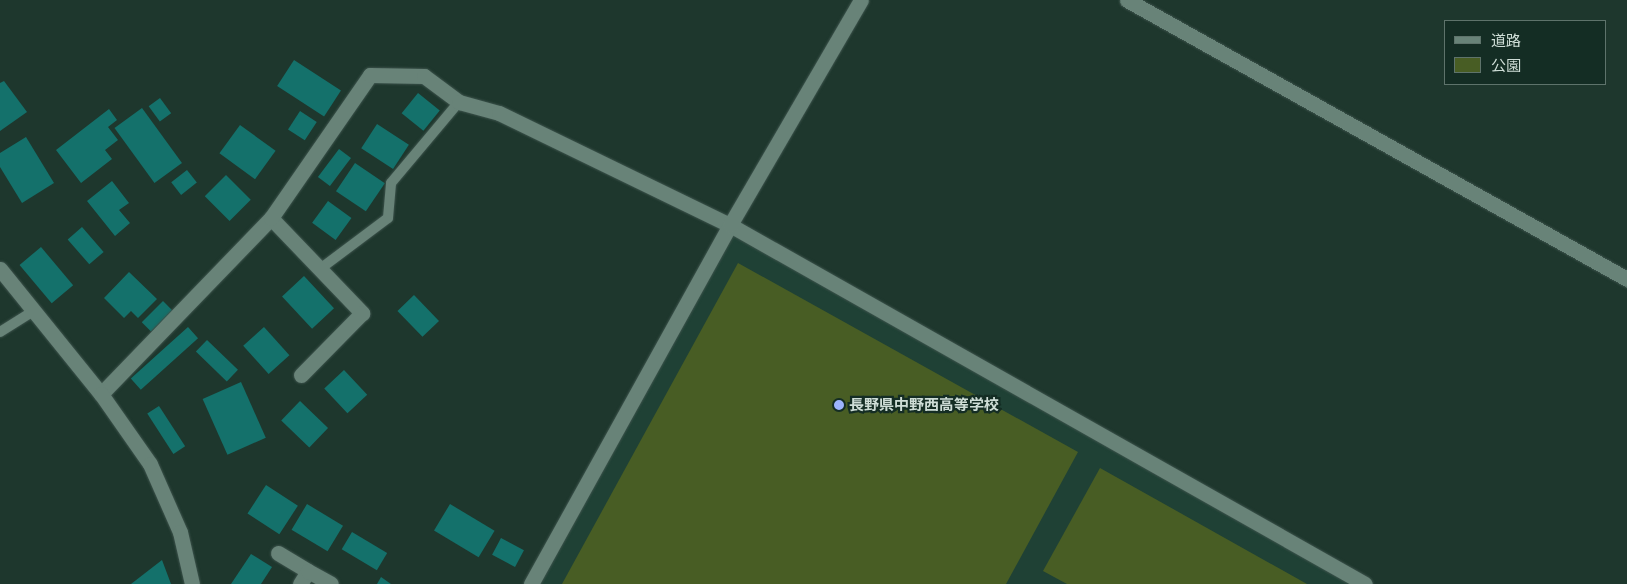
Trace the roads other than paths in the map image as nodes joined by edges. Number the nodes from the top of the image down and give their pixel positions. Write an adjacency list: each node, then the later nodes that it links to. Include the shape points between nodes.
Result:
1 (860, 0): 5 (street)
2 (1127, 0): 8 (street)
3 (459, 102): 4 (street, via 424,76 370,75); 5 (street, via 499,113); 7 (lane, via 391,183 388,218)
4 (271, 218): 7 (street); 12 (street)
5 (730, 225): 18 (street); 19 (street)
6 (0, 269): 9 (street)
7 (320, 269): 11 (street, via 362,313)
8 (1627, 279)
9 (33, 311): 10 (lane); 12 (street)
10 (0, 332)
11 (301, 375)
12 (101, 394): 15 (street, via 150,464 180,532)
13 (278, 553): 14 (street)
14 (308, 571): 16 (street); 17 (street)
15 (192, 584)
16 (300, 584)
17 (330, 584)
18 (531, 584)
19 (1365, 584)

